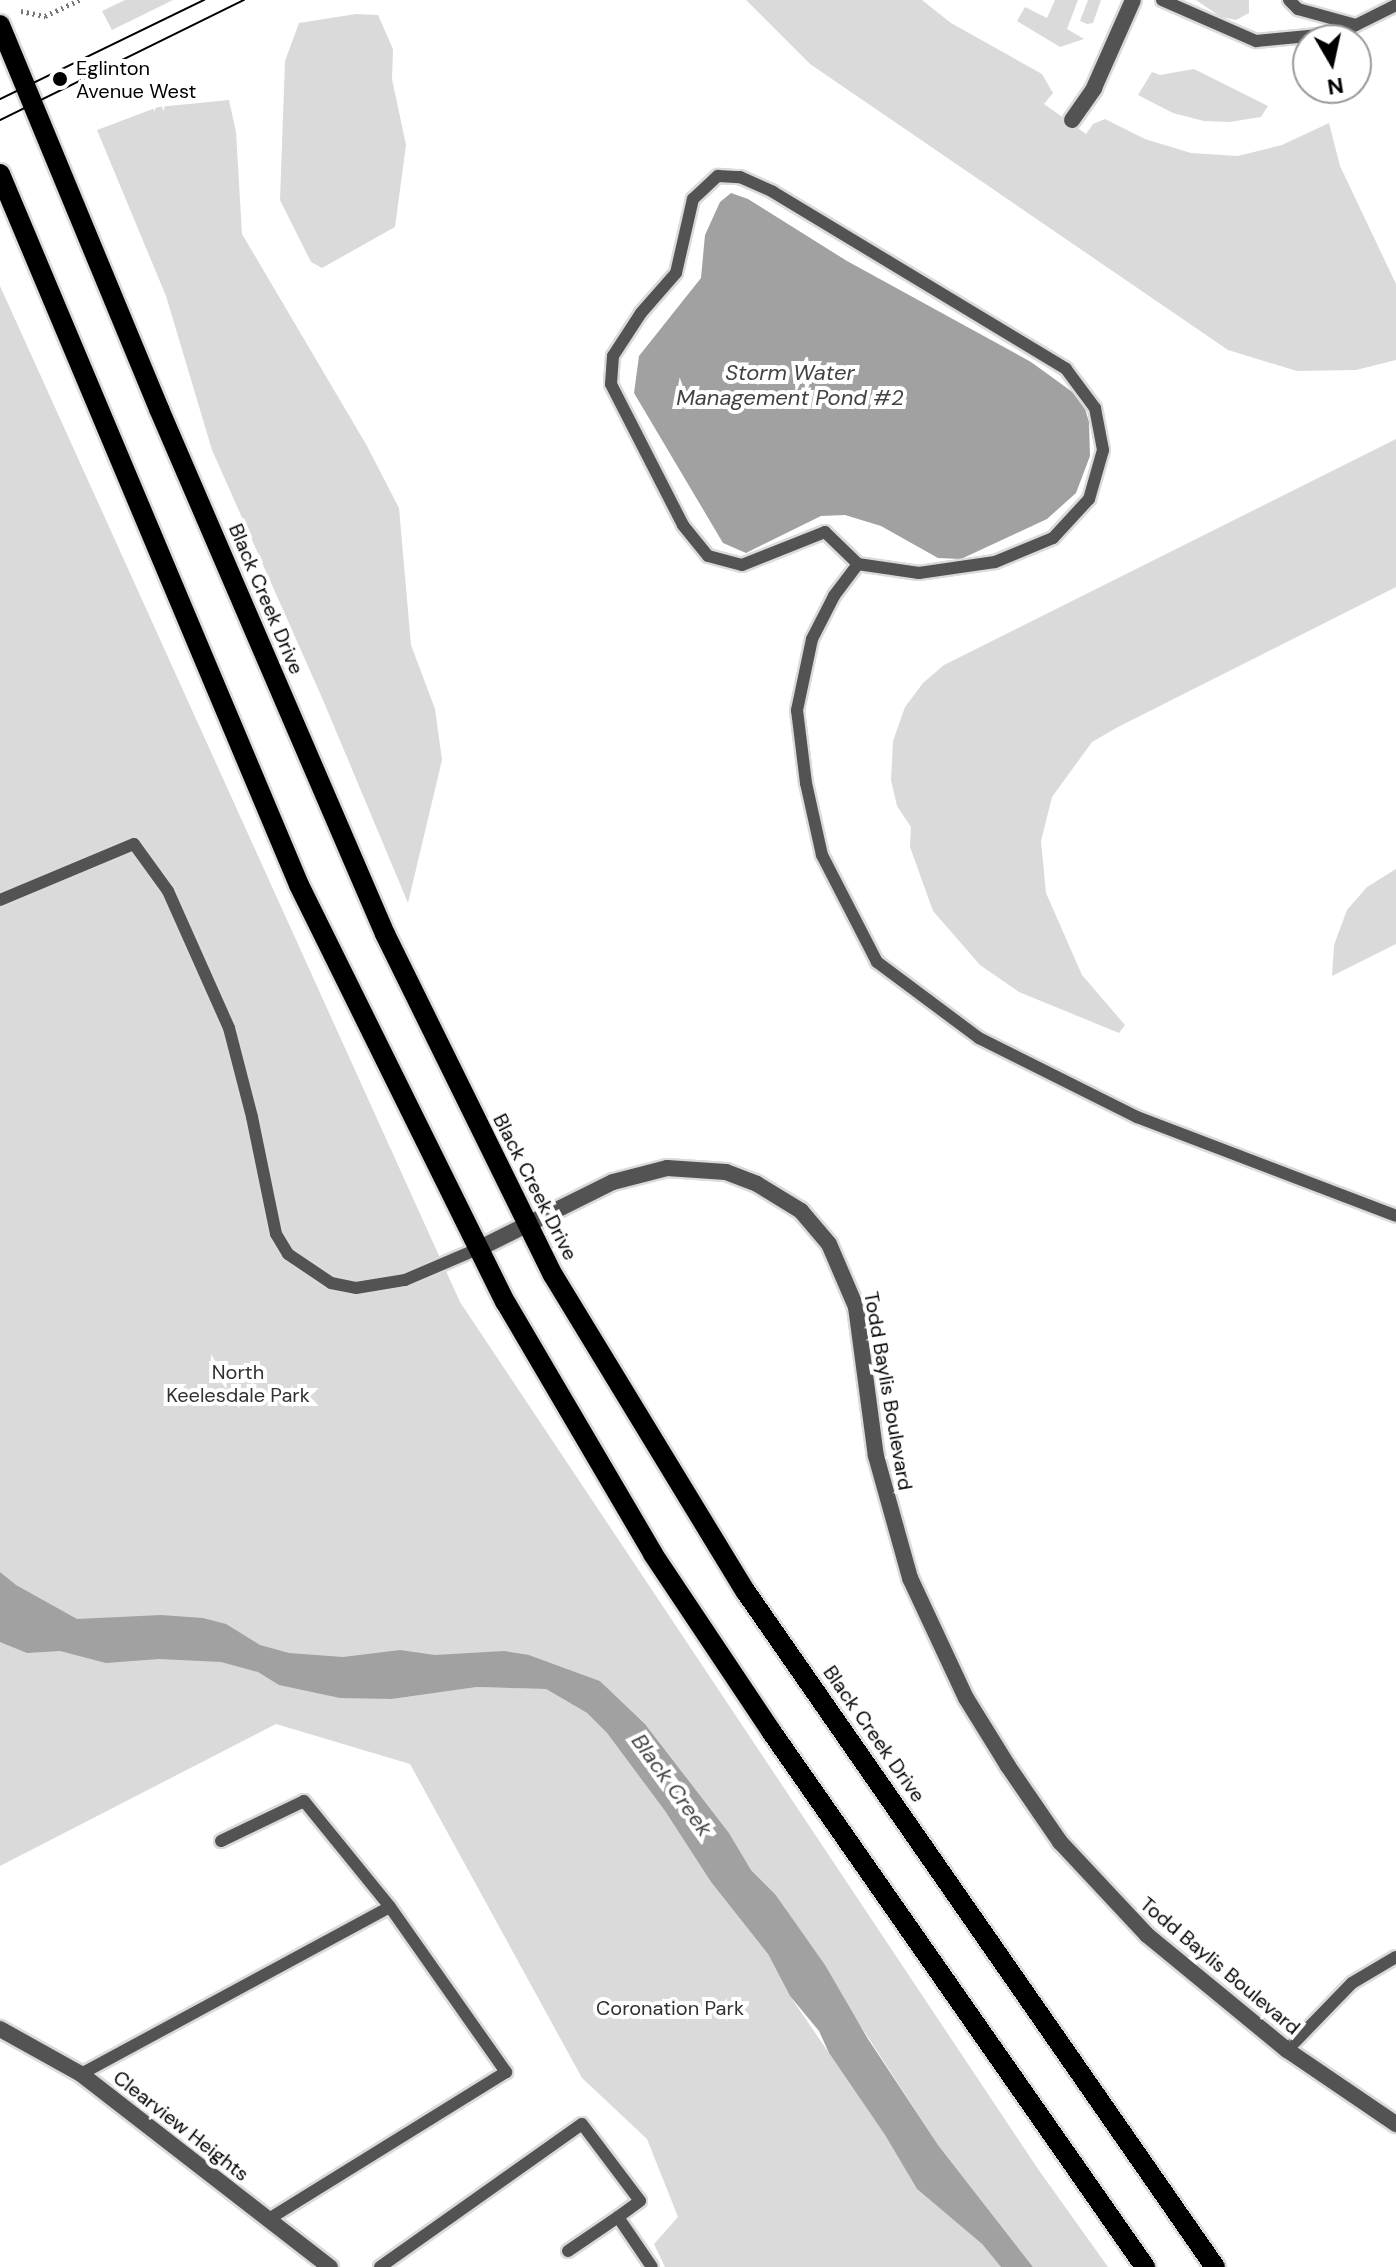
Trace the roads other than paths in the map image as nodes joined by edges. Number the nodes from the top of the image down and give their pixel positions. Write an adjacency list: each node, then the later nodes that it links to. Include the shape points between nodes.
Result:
1 (1133, 0): 9 (street, via 1094,88)
2 (1162, 0): 8 (lane, via 1256,41)
3 (1289, 0): 5 (lane, via 1298,9)
4 (1396, 5): 6 (lane)
5 (1352, 24)
6 (1358, 24)
7 (0, 25): 14 (main road, Black Creek Drive, via 290,718 392,948)
8 (1292, 38)
9 (1072, 120)
10 (0, 174): 15 (main road, via 299,885)
11 (858, 564): 11 (lane, via 919,573 995,562 1053,538 1089,499 1103,450 1095,408 1066,369 773,192 740,177 718,176 693,199 676,273 613,356 611,384 683,525 708,556 742,565 825,532); 13 (lane, via 812,639 797,710 822,855 877,962 979,1038 1137,1117)
12 (0, 900): 15 (lane, via 134,844 168,891 229,1028 276,1234 288,1254 331,1283 356,1288 405,1280)
13 (1396, 1216)
14 (528, 1227): 15 (street, Todd Baylis Boulevard); 20 (street, Todd Baylis Boulevard, via 613,1182 667,1168 726,1172 801,1211 829,1244 856,1307 876,1456 897,1540 966,1698 1060,1842 1147,1935); 30 (main road, Black Creek Drive, via 746,1592)
15 (480, 1248): 29 (main road, via 506,1303 653,1554)
16 (221, 1841): 17 (lane, via 304,1801)
17 (390, 1907): 21 (lane); 24 (lane, via 506,2072)
18 (1396, 1957): 20 (lane, via 1352,1983)
19 (0, 2029): 21 (street, Clearview Heights)
20 (1287, 2050): 22 (street, Todd Baylis Boulevard)
21 (81, 2074): 24 (street, Clearview Heights)
22 (1396, 2124)
23 (618, 2217): 25 (lane); 27 (lane, via 640,2201 582,2124); 28 (lane)
24 (269, 2219): 26 (street, Clearview Heights)
25 (568, 2251)
26 (330, 2267)
27 (380, 2267)
28 (652, 2267)
29 (1145, 2267)
30 (1215, 2267)

